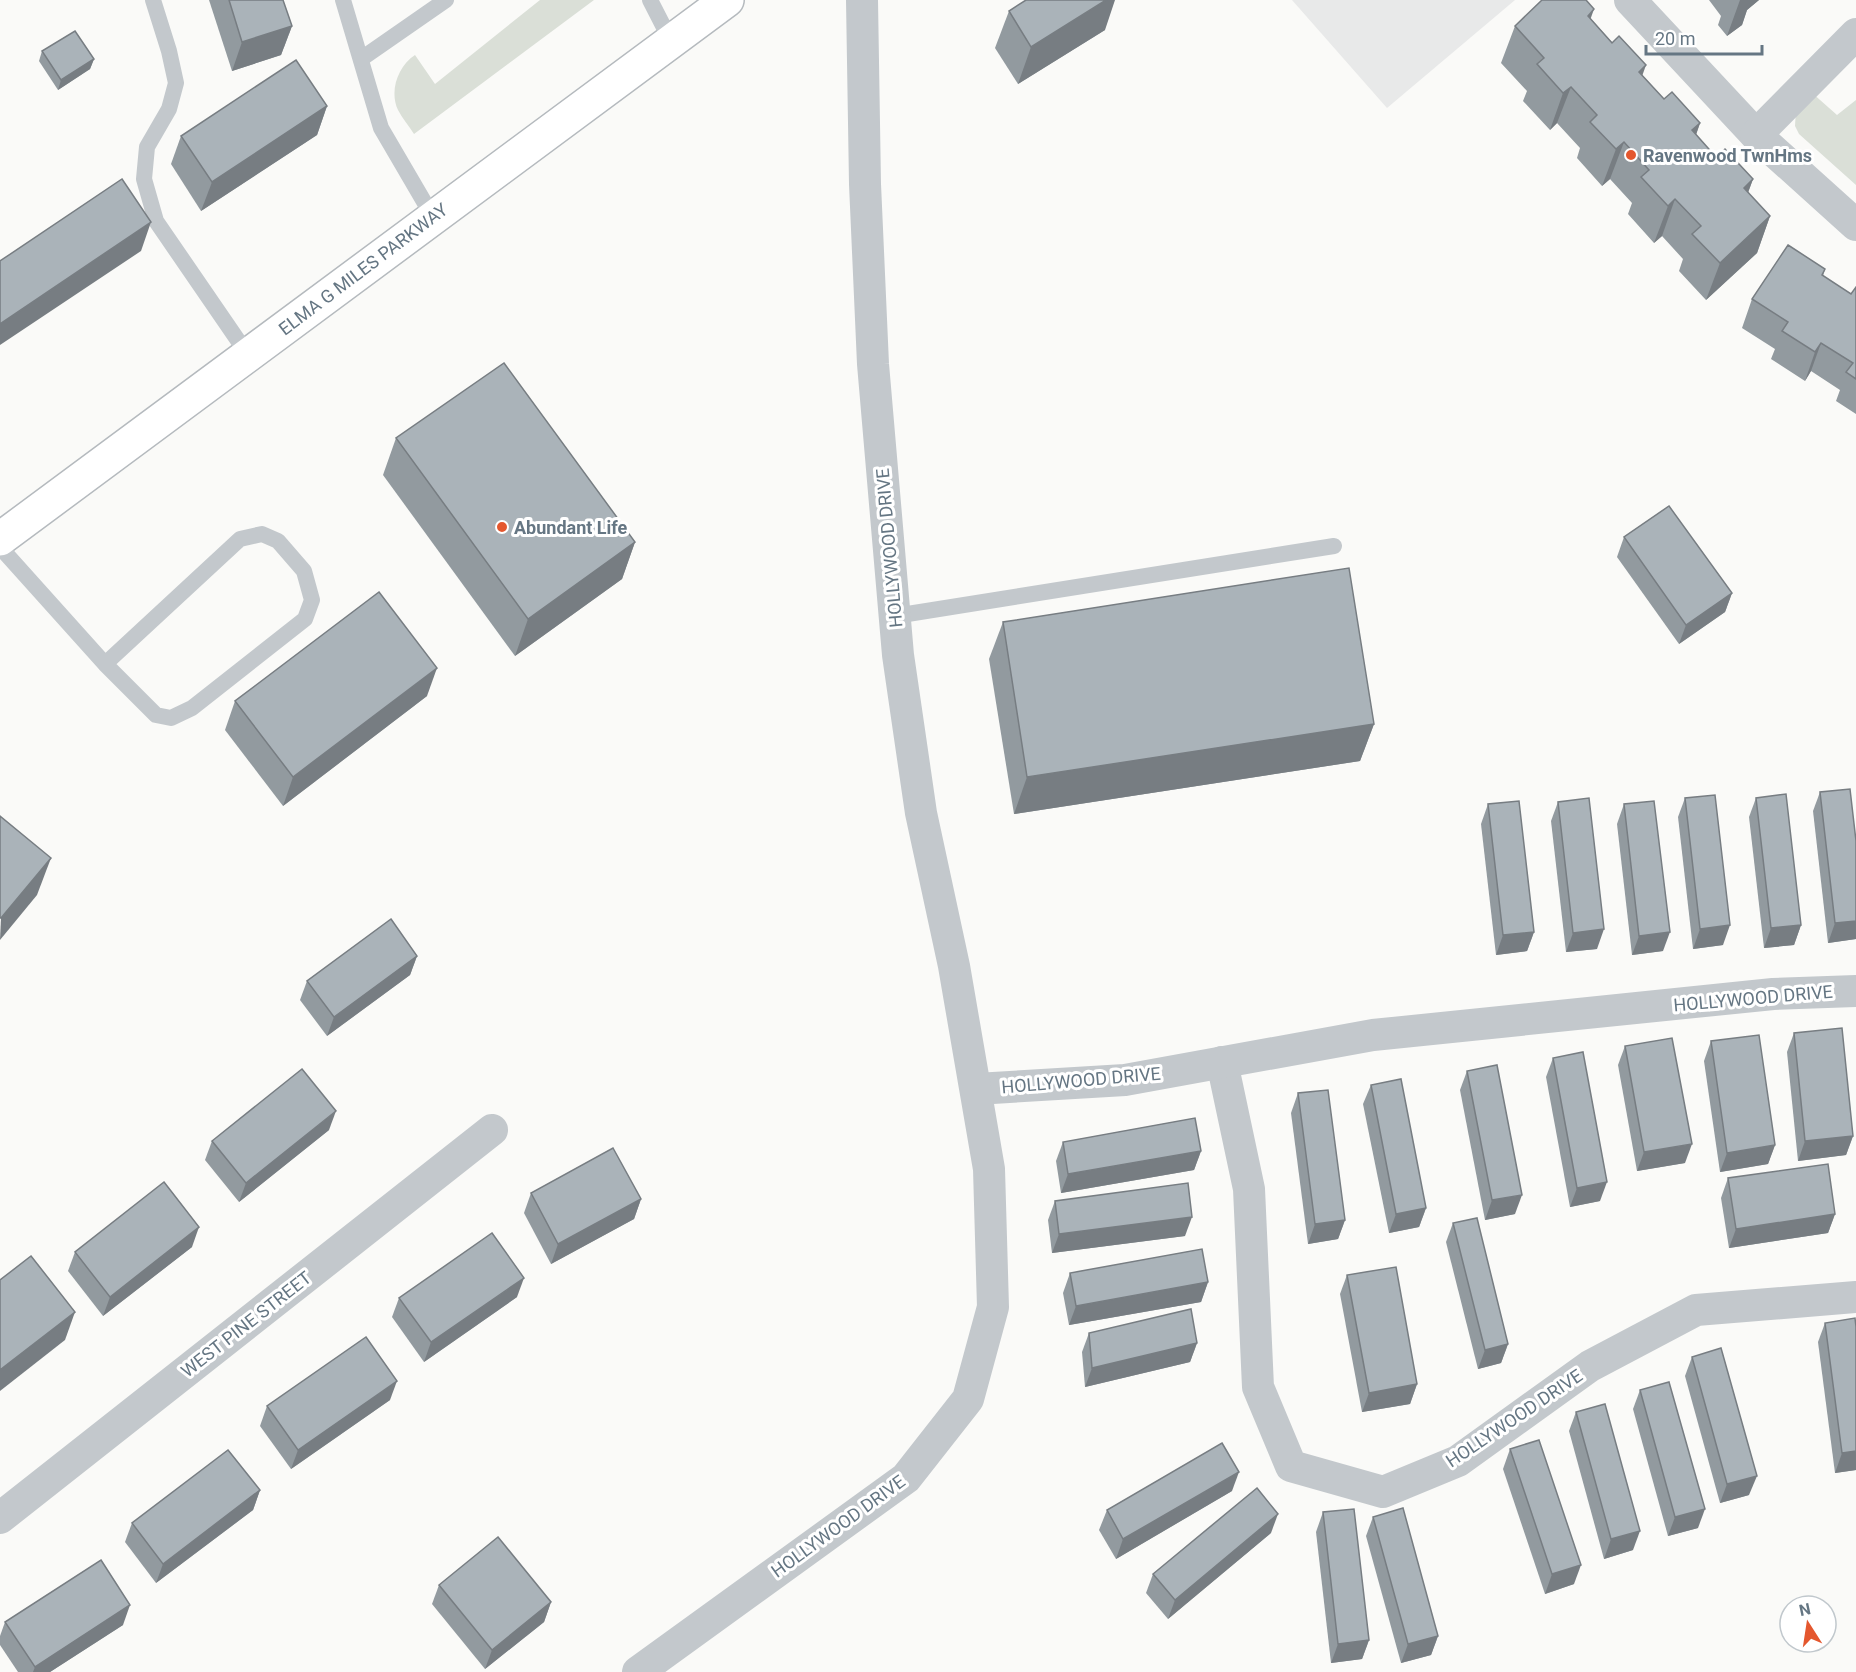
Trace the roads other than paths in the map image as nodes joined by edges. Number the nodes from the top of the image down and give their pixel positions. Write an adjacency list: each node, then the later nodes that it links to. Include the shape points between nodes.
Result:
1 (153, 0): 14 (lane, via 176,83 169,109 147,147 144,179 156,221)
2 (343, 0): 10 (lane)
3 (446, 0): 10 (lane)
4 (650, 0): 9 (lane)
5 (727, 0): 9 (main road, ELMA G MILES PARKWAY)
6 (862, 0): 18 (street, HOLLYWOOD DRIVE, via 873,364)
7 (1630, 0): 11 (street)
8 (1856, 34): 11 (street)
9 (671, 41): 12 (main road, ELMA G MILES PARKWAY)
10 (361, 59): 12 (lane, via 381,128)
11 (1756, 135): 13 (street)
12 (433, 217): 14 (main road, ELMA G MILES PARKWAY)
13 (1856, 225)
14 (248, 355): 15 (main road, ELMA G MILES PARKWAY)
15 (0, 539)
16 (1334, 546): 18 (lane)
17 (0, 547): 19 (lane)
18 (895, 616): 22 (street, HOLLYWOOD DRIVE, via 921,813)
19 (105, 664): 19 (lane, via 156,716 171,717 192,708 305,620 312,600 304,571 278,541 262,534 240,539)
20 (1856, 991): 21 (street, HOLLYWOOD DRIVE, via 1773,994 1373,1035)
21 (1222, 1062): 22 (street, HOLLYWOOD DRIVE, via 1125,1080); 24 (street, HOLLYWOOD DRIVE, via 1249,1189 1258,1387 1291,1466 1383,1492 1458,1461 1590,1366 1696,1311)
22 (976, 1089): 26 (street, HOLLYWOOD DRIVE, via 989,1169 993,1308 968,1399 906,1478)
23 (492, 1130): 25 (street, WEST PINE STREET)
24 (1856, 1297)
25 (0, 1518)
26 (638, 1672)

